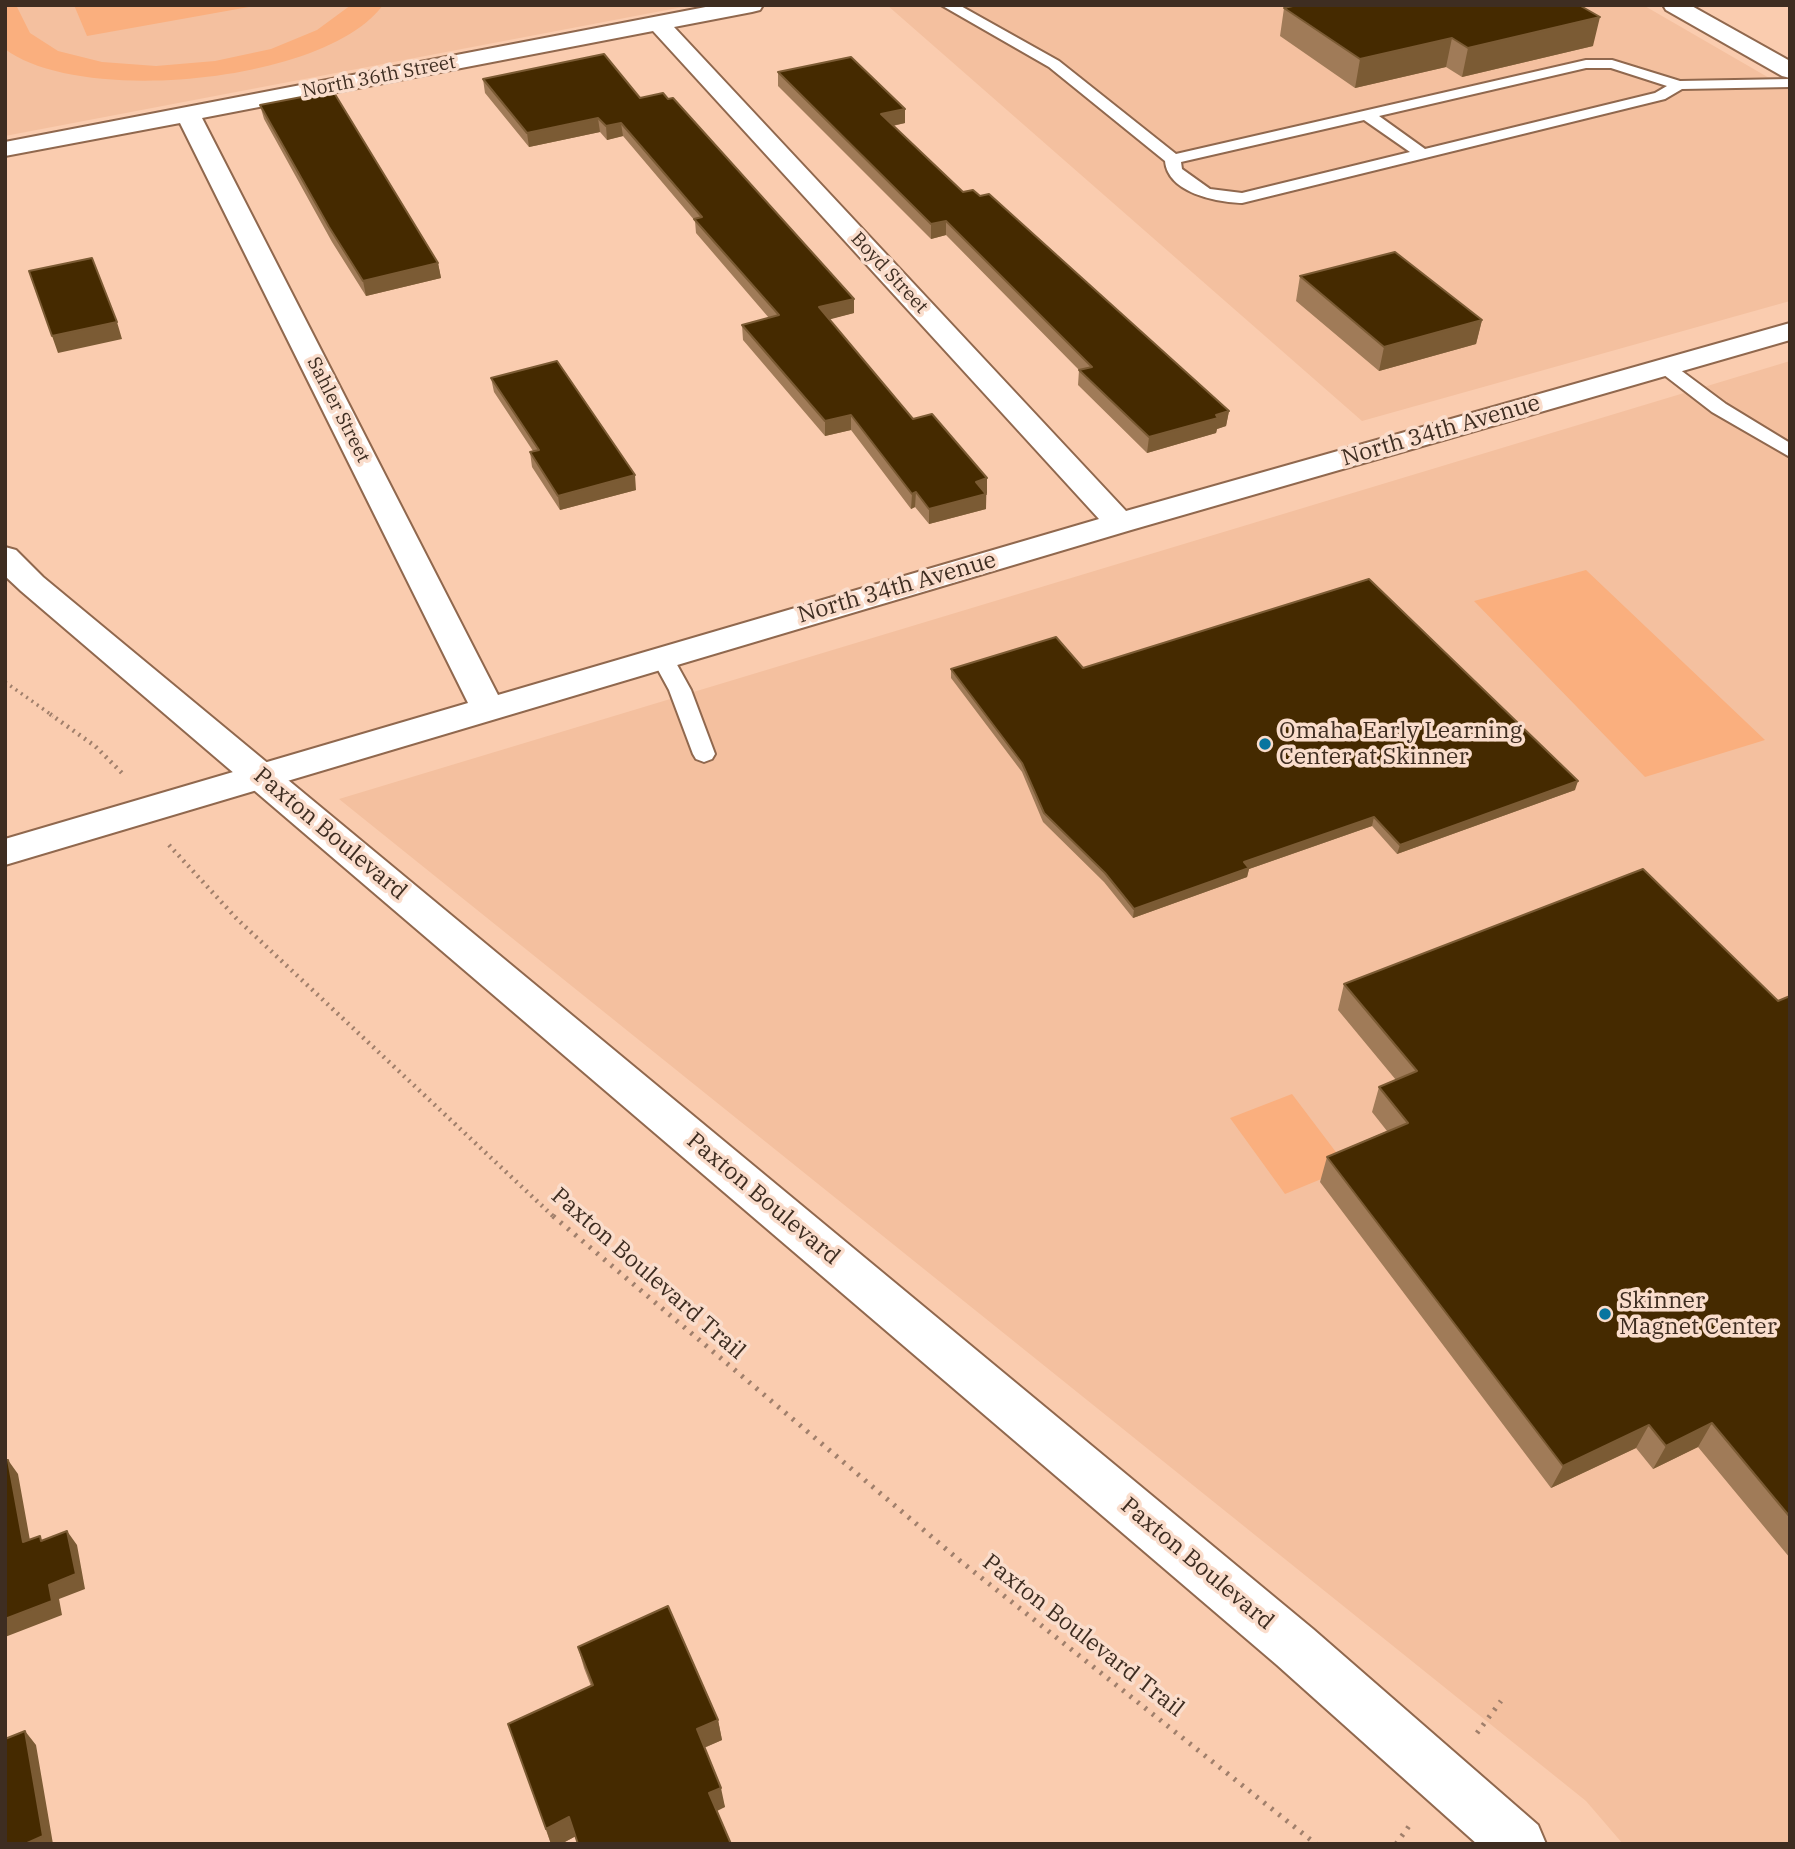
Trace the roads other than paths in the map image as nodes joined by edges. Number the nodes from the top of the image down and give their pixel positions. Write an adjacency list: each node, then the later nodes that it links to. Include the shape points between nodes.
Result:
1 (752, 5): 4 (street, North 36th Street)
2 (948, 5): 12 (lane, via 1054,64)
3 (1674, 5): 5 (street)
4 (659, 23): 8 (street, North 36th Street); 16 (street, Boyd Street)
5 (1790, 71)
6 (1790, 83): 7 (lane)
7 (1679, 85): 9 (lane, via 1612,64 1586,64); 11 (lane, via 1660,96)
8 (187, 113): 10 (street, North 36th Street); 19 (street, Sahler Street)
9 (1367, 114): 11 (lane); 12 (lane)
10 (5, 149)
11 (1422, 154): 12 (lane, via 1242,198 1218,198 1192,187 1174,170)
12 (1173, 159)
13 (1790, 331): 14 (street, North 34th Avenue)
14 (1665, 367): 15 (lane, via 1759,435); 16 (street, North 34th Avenue)
15 (1790, 450)
16 (1120, 523): 18 (street, North 34th Avenue)
17 (5, 557): 21 (street, Paxton Boulevard)
18 (662, 657): 19 (street, North 34th Avenue); 20 (lane)
19 (488, 708): 21 (street, North 34th Avenue)
20 (704, 754)
21 (261, 776): 22 (street, North 34th Avenue); 23 (street, Paxton Boulevard, via 1295,1647)
22 (5, 852)
23 (1519, 1844)

